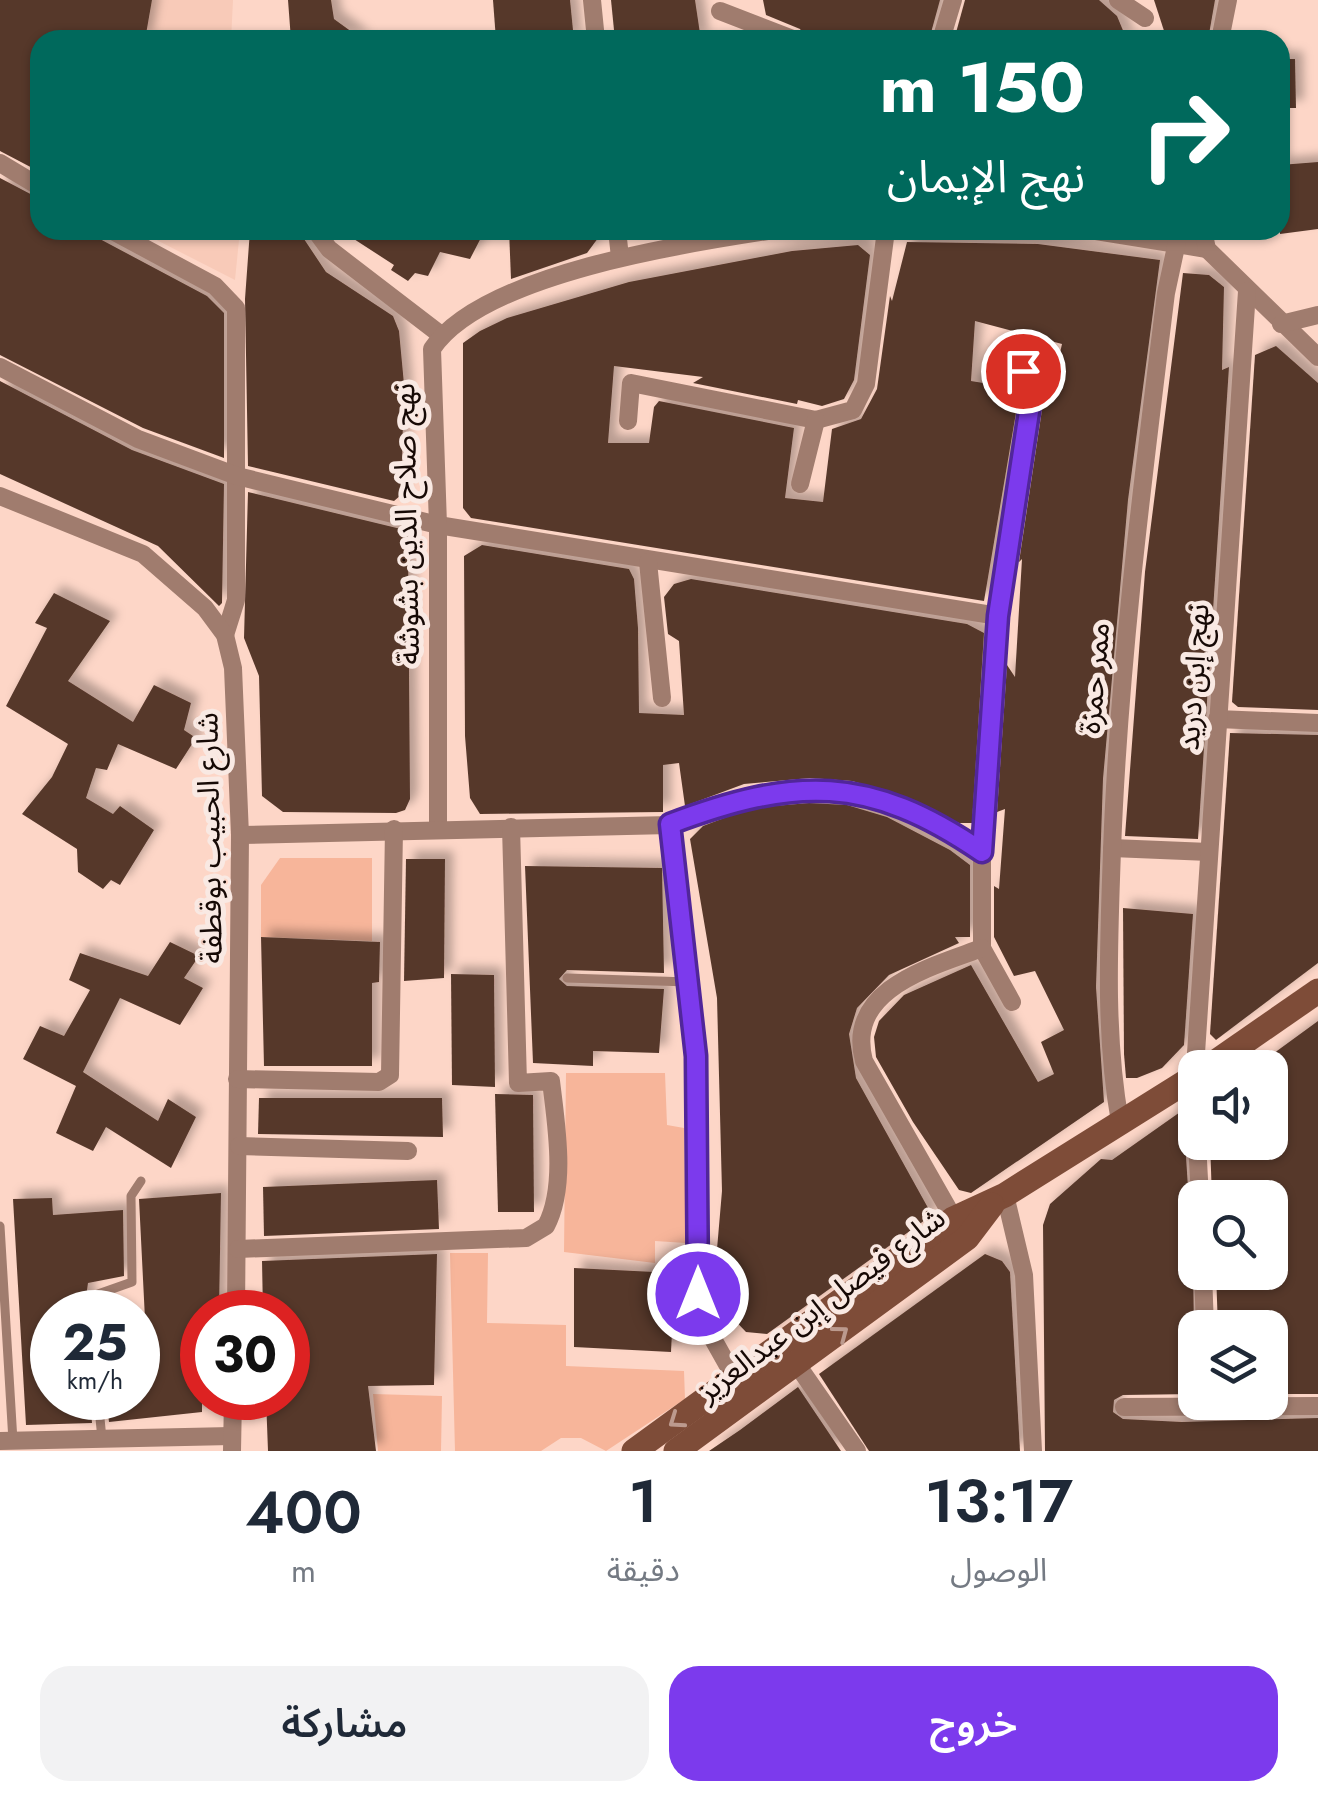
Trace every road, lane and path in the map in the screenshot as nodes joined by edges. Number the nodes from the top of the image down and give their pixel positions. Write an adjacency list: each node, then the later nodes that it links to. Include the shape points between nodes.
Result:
1 (592, 0): 7 (street)
2 (953, 0): 9 (street)
3 (1118, 0): 6 (street)
4 (1228, 0): 10 (street)
5 (720, 11): 8 (street)
6 (1145, 18)
7 (595, 30)
8 (769, 30)
9 (944, 30)
10 (1222, 30)
11 (0, 163): 12 (street)
12 (30, 182)
13 (129, 240): 32 (street, via 231,298 237,316)
14 (322, 240): 26 (street)
15 (619, 240): 22 (street)
16 (715, 240): 22 (street)
17 (885, 240): 30 (street, via 864,396 847,414)
18 (1163, 240): 21 (street)
19 (1196, 240): 21 (street)
20 (1206, 240): 23 (street)
21 (1178, 242): 47 (street, ممر حمزة, via 1166,292 1128,603)
22 (620, 256): 26 (street, via 476,308)
23 (1248, 291): 25 (street); 40 (street, نهج إبن دريد)
24 (1318, 315): 25 (street)
25 (1282, 324): 28 (street)
26 (441, 336): 35 (street, نهج صلاح الدين بشوشة, via 432,349 430,380)
27 (998, 356): 37 (street, via 1023,371 1032,388)
28 (1318, 356)
29 (0, 367): 32 (street, via 138,439)
30 (816, 420): 31 (street, via 631,383); 33 (street)
31 (628, 421)
32 (236, 476): 35 (street); 38 (street, via 236,600)
33 (800, 484)
34 (0, 496): 38 (street, شارع الحبيب بوقطفة, via 143,554 186,587)
35 (438, 525): 36 (street); 44 (street, نهج صلاح الدين بشوشة)
36 (648, 562): 37 (street); 39 (street)
37 (998, 616): 48 (street)
38 (225, 635): 46 (street, شارع الحبيب بوقطفة, via 233,668)
39 (662, 698)
40 (1217, 718): 41 (street); 49 (street, نهج إبن دريد)
41 (1318, 723)
42 (670, 824): 43 (street); 48 (street, via 748,796 826,790 892,805); 52 (street)
43 (511, 827): 44 (street); 66 (street, via 518,1083 551,1081 555,1116 554,1202 546,1226 526,1238)
44 (438, 828): 45 (street)
45 (394, 829): 46 (street); 57 (street, via 390,1074 379,1082)
46 (240, 835): 57 (street, شارع الحبيب بوقطفة)
47 (1112, 848): 49 (street); 59 (street, ممر حمزة, via 1110,1018)
48 (982, 852): 50 (street)
49 (1209, 852): 55 (street, نهج إبن دريد)
50 (982, 948): 54 (street); 65 (street, via 893,986 871,1008 861,1032 864,1061)
51 (567, 978): 52 (lane)
52 (691, 982): 70 (street, via 698,1294 706,1324)
53 (1318, 991): 56 (main road)
54 (1012, 1002)
55 (1197, 1050)
56 (1233, 1050)
57 (237, 1080): 60 (street, شارع الحبيب بوقطفة)
58 (1178, 1086): 59 (main road, شارع فيصل إبن عبدالعزيز)
59 (1120, 1122): 63 (main road, شارع فيصل إبن عبدالعزيز)
60 (239, 1146): 61 (street); 66 (street, شارع الحبيب بوقطفة)
61 (408, 1151)
62 (141, 1181): 67 (lane, via 131,1196 132,1282)
63 (1000, 1198): 65 (main road, شارع فيصل إبن عبدالعزيز); 82 (street, via 1024,1275)
64 (0, 1226): 77 (lane)
65 (960, 1229): 69 (main road, شارع فيصل إبن عبدالعزيز, one-way to 65); 70 (main road, شارع فيصل إبن عبدالعزيز)
66 (238, 1250): 68 (street, شارع الحبيب بوقطفة)
67 (109, 1290)
68 (237, 1290)
69 (798, 1366): 70 (main road, شارع فيصل إبن عبدالعزيز); 79 (street)
70 (742, 1390): 80 (main road, شارع فيصل إبن عبدالعزيز, one-way to 80); 81 (main road, شارع فيصل إبن عبدالعزيز)
71 (1178, 1404): 74 (street)
72 (1288, 1405): 73 (street)
73 (1318, 1406)
74 (1124, 1407)
75 (100, 1420): 76 (lane)
76 (102, 1439): 77 (street); 78 (street)
77 (6, 1441)
78 (232, 1444)
79 (856, 1450)
80 (634, 1451)
81 (676, 1451)
82 (1033, 1451)

